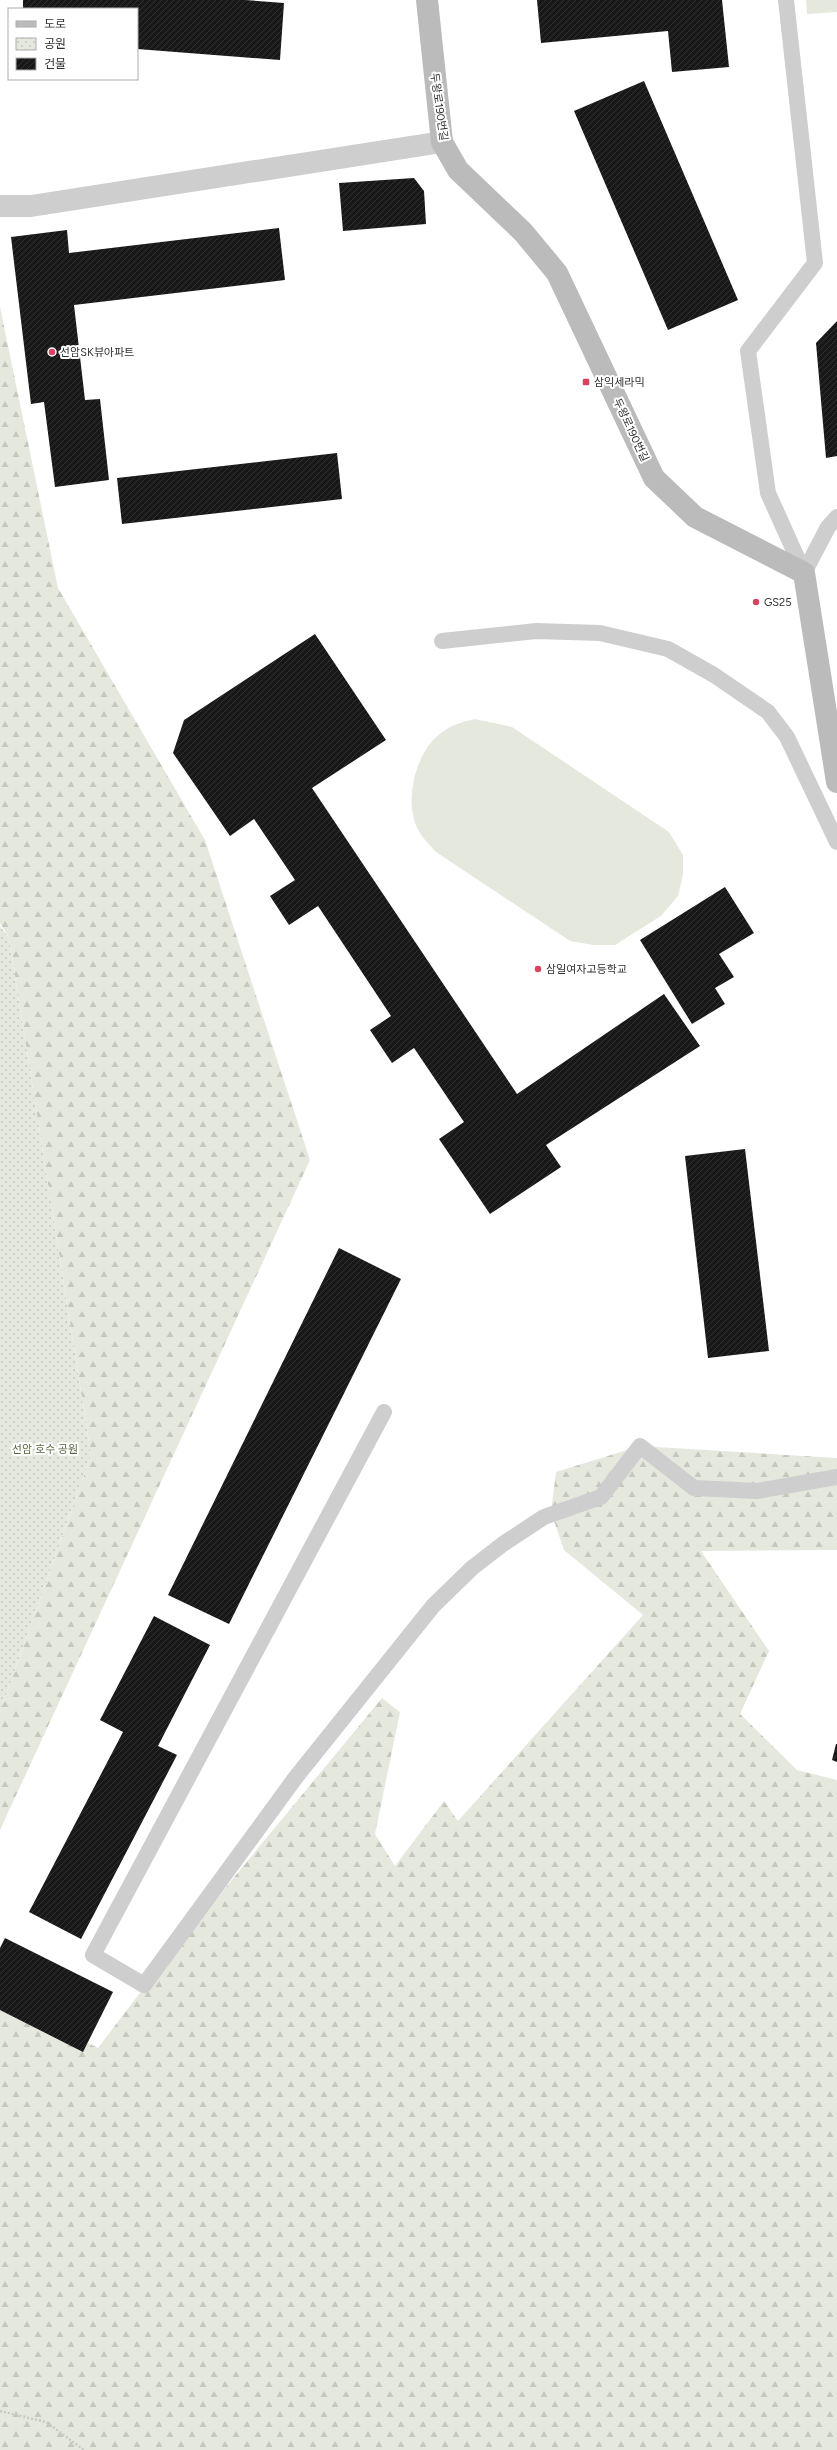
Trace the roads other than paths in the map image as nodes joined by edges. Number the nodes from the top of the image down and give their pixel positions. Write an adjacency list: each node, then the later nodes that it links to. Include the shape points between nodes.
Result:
1 (427, 0): 3 (street, 두왕로190번길)
2 (786, 0): 6 (lane, via 815,263 748,351 768,493)
3 (442, 142): 4 (street, via 31,206); 6 (street, 두왕로190번길, via 458,170 524,232 557,273 654,478 695,517)
4 (0, 206)
5 (837, 517): 6 (lane, via 828,527)
6 (804, 573): 8 (street)
7 (442, 641): 9 (lane, via 536,631 579,632 600,633 668,649 714,675 768,712 787,736)
8 (837, 782)
9 (837, 842)
10 (384, 1412): 11 (lane, via 93,1955 144,1985 296,1777 393,1654 433,1606 472,1568 503,1544 544,1517 601,1497 640,1446 694,1488 757,1491)
11 (837, 1477)

